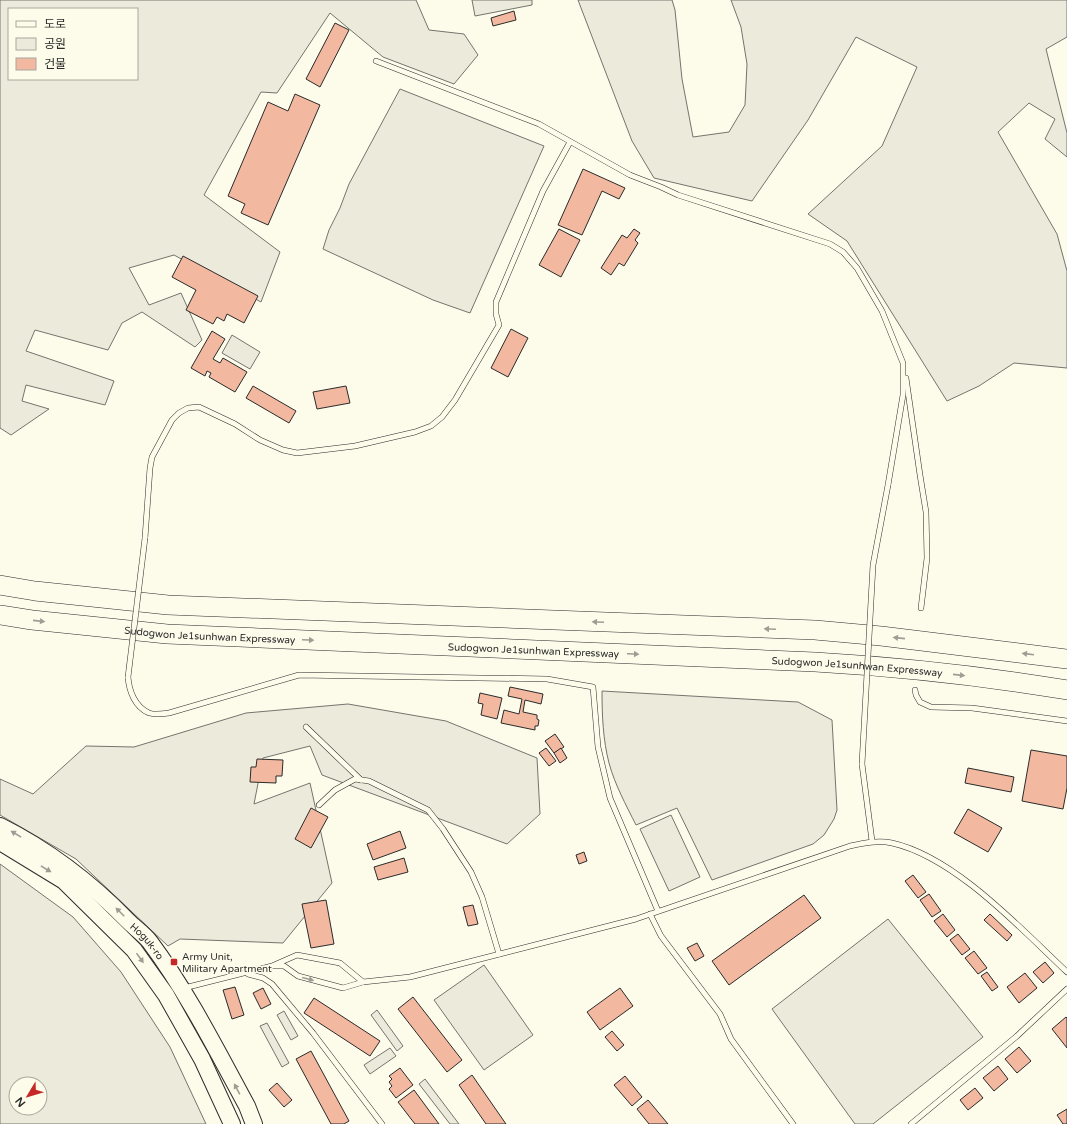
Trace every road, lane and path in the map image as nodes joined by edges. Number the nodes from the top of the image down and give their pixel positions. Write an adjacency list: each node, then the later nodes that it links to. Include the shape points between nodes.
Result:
1 (376, 61): 2 (lane, via 539,124)
2 (570, 142): 3 (lane, via 630,175 678,195 830,244 843,252 857,268 882,311); 17 (lane, bridge, via 543,191 496,302 499,325 455,400 431,426 355,446 297,453 260,440 235,424 199,407 188,408 172,420 152,457 150,468 145,538 128,677 129,688 141,707 158,714 299,676 540,678 593,687 598,747 610,798)
3 (903, 363): 5 (lane, via 926,512 927,558); 16 (lane, bridge, via 903,395 873,565 862,764)
4 (0, 585): 7 (highway, one-way to 4, via 896,637 815,630 168,605)
5 (921, 608)
6 (0, 615): 9 (highway, Sudogwon Je1sunhwan Expressway, one-way to 9, via 167,634 878,666 1015,681)
7 (1067, 659)
8 (915, 690): 10 (lane, via 920,702 931,707 972,708)
9 (1067, 690)
10 (1067, 721)
11 (306, 727): 12 (lane)
12 (361, 780): 13 (lane, via 355,779 335,790); 19 (lane, via 387,788 428,810 471,872 482,897)
13 (319, 805)
14 (0, 826): 25 (main road, Hoguk-ro, one-way to 14, via 149,941 114,906 71,869 14,832)
15 (0, 842): 25 (main road, Hoguk-ro, one-way to 25, via 64,881)
16 (872, 842): 17 (lane, via 850,846); 21 (lane, via 891,843 916,850 954,873 1021,927)
17 (658, 911): 18 (lane)
18 (650, 914): 19 (lane); 29 (lane, via 661,936 720,1014 732,1039)
19 (499, 954): 23 (lane, via 410,977)
20 (272, 966): 22 (lane); 23 (lane, one-way to 23, via 284,966 298,976 342,988); 23 (lane, via 297,954 340,963)
21 (1067, 972)
22 (243, 974): 25 (lane); 28 (lane, via 263,978 272,984)
23 (363, 982)
24 (1067, 988): 30 (lane, via 1017,1036)
25 (174, 992): 26 (main road, Hoguk-ro); 27 (main road, Hoguk-ro, one-way to 25, via 229,1074)
26 (232, 1124)
27 (254, 1124)
28 (382, 1124)
29 (793, 1124)
30 (911, 1124)

